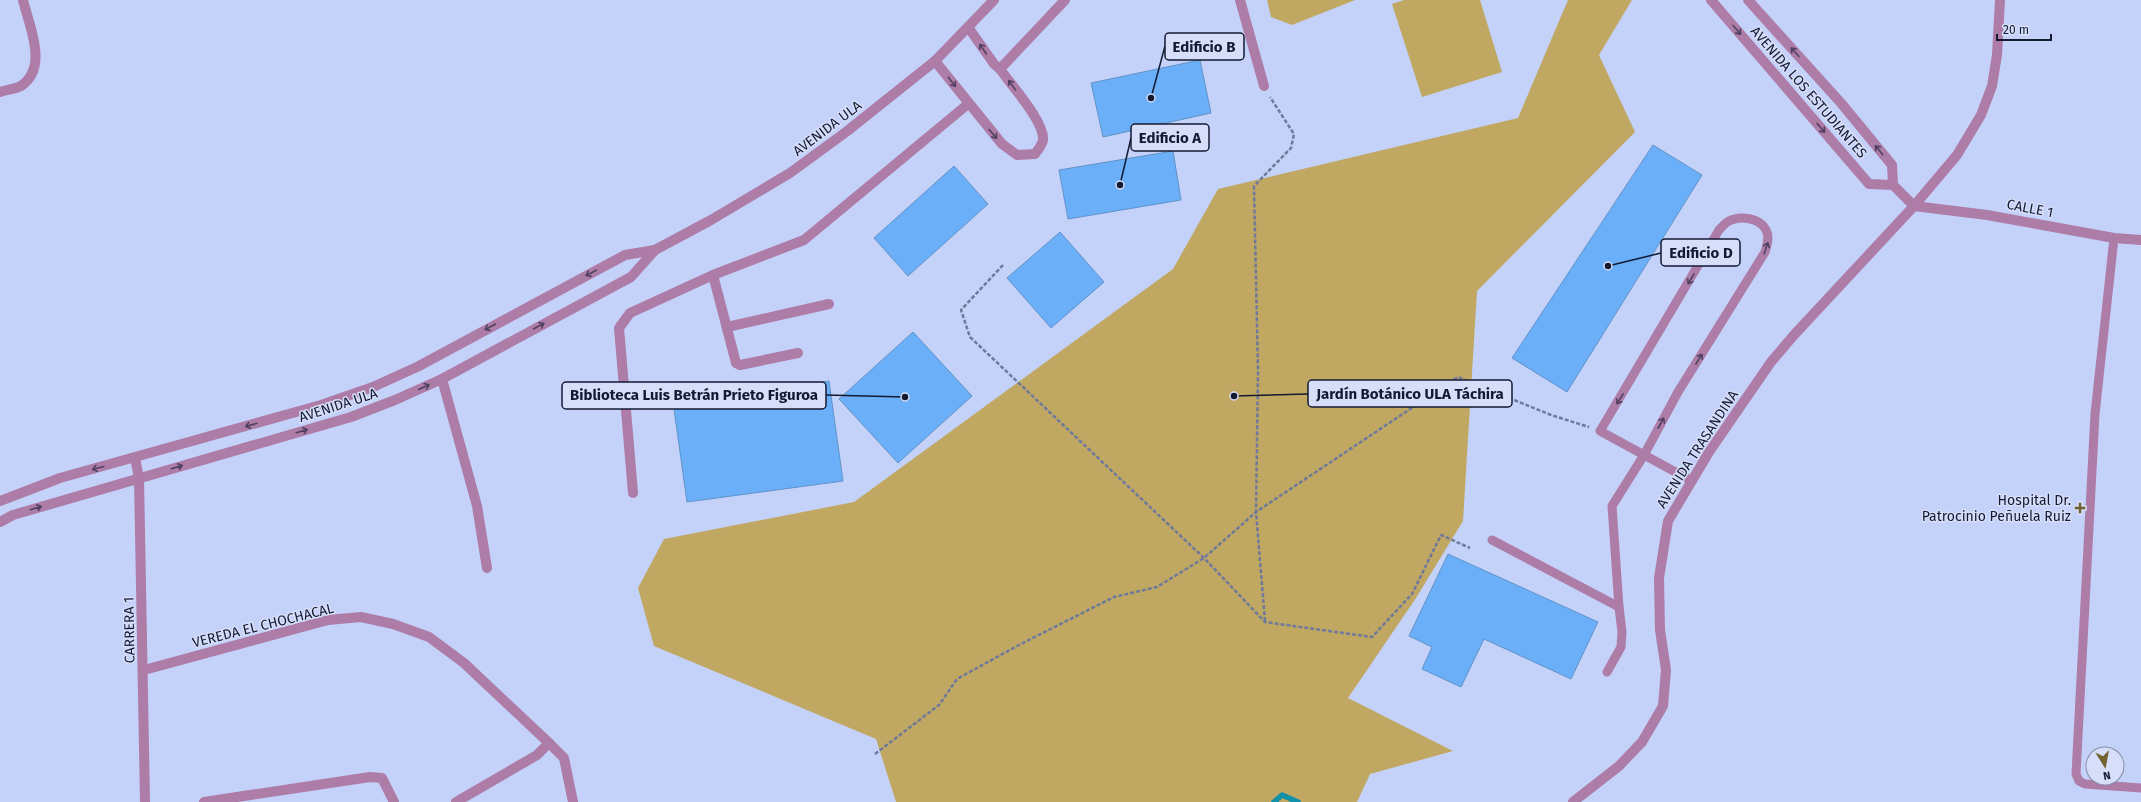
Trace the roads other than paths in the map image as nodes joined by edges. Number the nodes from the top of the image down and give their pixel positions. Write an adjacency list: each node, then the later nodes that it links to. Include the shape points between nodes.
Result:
1 (23, 0): 12 (street, via 37,59 32,75 20,86)
2 (994, 0): 8 (street, AVENIDA ULA)
3 (1065, 0): 10 (street)
4 (1240, 0): 11 (street)
5 (1711, 0): 14 (street, AVENIDA LOS ESTUDIANTES, one-way to 14, via 1869,184)
6 (1748, 0): 14 (street, AVENIDA LOS ESTUDIANTES, one-way to 6, via 1892,165 1841,103)
7 (2000, 0): 15 (street, AVENIDA TRASANDINA, via 1997,55 1992,86 1981,114 1957,155)
8 (968, 27): 9 (street, AVENIDA ULA); 10 (street, one-way to 8)
9 (935, 61): 13 (street, one-way to 13); 18 (street, AVENIDA ULA, via 790,173)
10 (1000, 69): 13 (street, one-way to 10, via 1002,144 1017,155 1035,154 1043,142 1042,132 1036,119)
11 (1264, 86)
12 (0, 92)
13 (968, 104): 19 (street, via 804,240)
14 (1893, 185): 15 (street)
15 (1914, 206): 16 (street, CALLE 1, via 1987,214); 27 (street, AVENIDA TRASANDINA, via 1771,362)
16 (2114, 238): 17 (street, CALLE 1); 37 (lane, via 2095,414 2076,774 2079,781 2085,784)
17 (2141, 240)
18 (655, 250): 23 (street, AVENIDA ULA, one-way to 18, via 631,277); 25 (street, AVENIDA ULA, one-way to 25, via 625,255 419,366 373,387 321,405)
19 (713, 275): 21 (street); 28 (street, via 630,313 619,328)
20 (829, 304): 21 (street)
21 (727, 327): 22 (street, via 735,359 740,365)
22 (798, 353)
23 (442, 379): 26 (street, AVENIDA ULA, one-way to 23, via 351,417); 32 (street, via 477,506)
24 (1644, 455): 24 (lane, one-way to 24, via 1678,392 1765,252 1768,241 1766,230 1758,222 1744,217 1729,221 1720,230 1600,431); 27 (lane); 33 (lane, via 1612,506)
25 (135, 458): 26 (street, CARRERA 1); 29 (street, AVENIDA ULA, one-way to 29, via 60,478)
26 (140, 478): 30 (street, AVENIDA ULA, one-way to 26, via 13,515); 34 (street, CARRERA 1)
27 (1692, 480): 43 (street, AVENIDA TRASANDINA, via 1668,521 1662,549 1659,578 1660,630 1666,670 1663,706 1642,742 1619,766)
28 (633, 493)
29 (0, 501)
30 (0, 522)
31 (1492, 540): 33 (lane)
32 (487, 568)
33 (1619, 607): 35 (lane, via 1621,647)
34 (144, 670): 36 (street, VEREDA EL CHOCHACAL, via 328,620 361,617 393,624 429,637 464,663); 38 (street, CARRERA 1)
35 (1607, 672)
36 (549, 743): 41 (street, via 537,755); 42 (street, VEREDA EL CHOCHACAL, via 564,758)
37 (2141, 788)
38 (145, 802)
39 (204, 802): 40 (street, via 370,777 382,778)
40 (394, 802)
41 (456, 802)
42 (573, 802)
43 (1573, 802)

